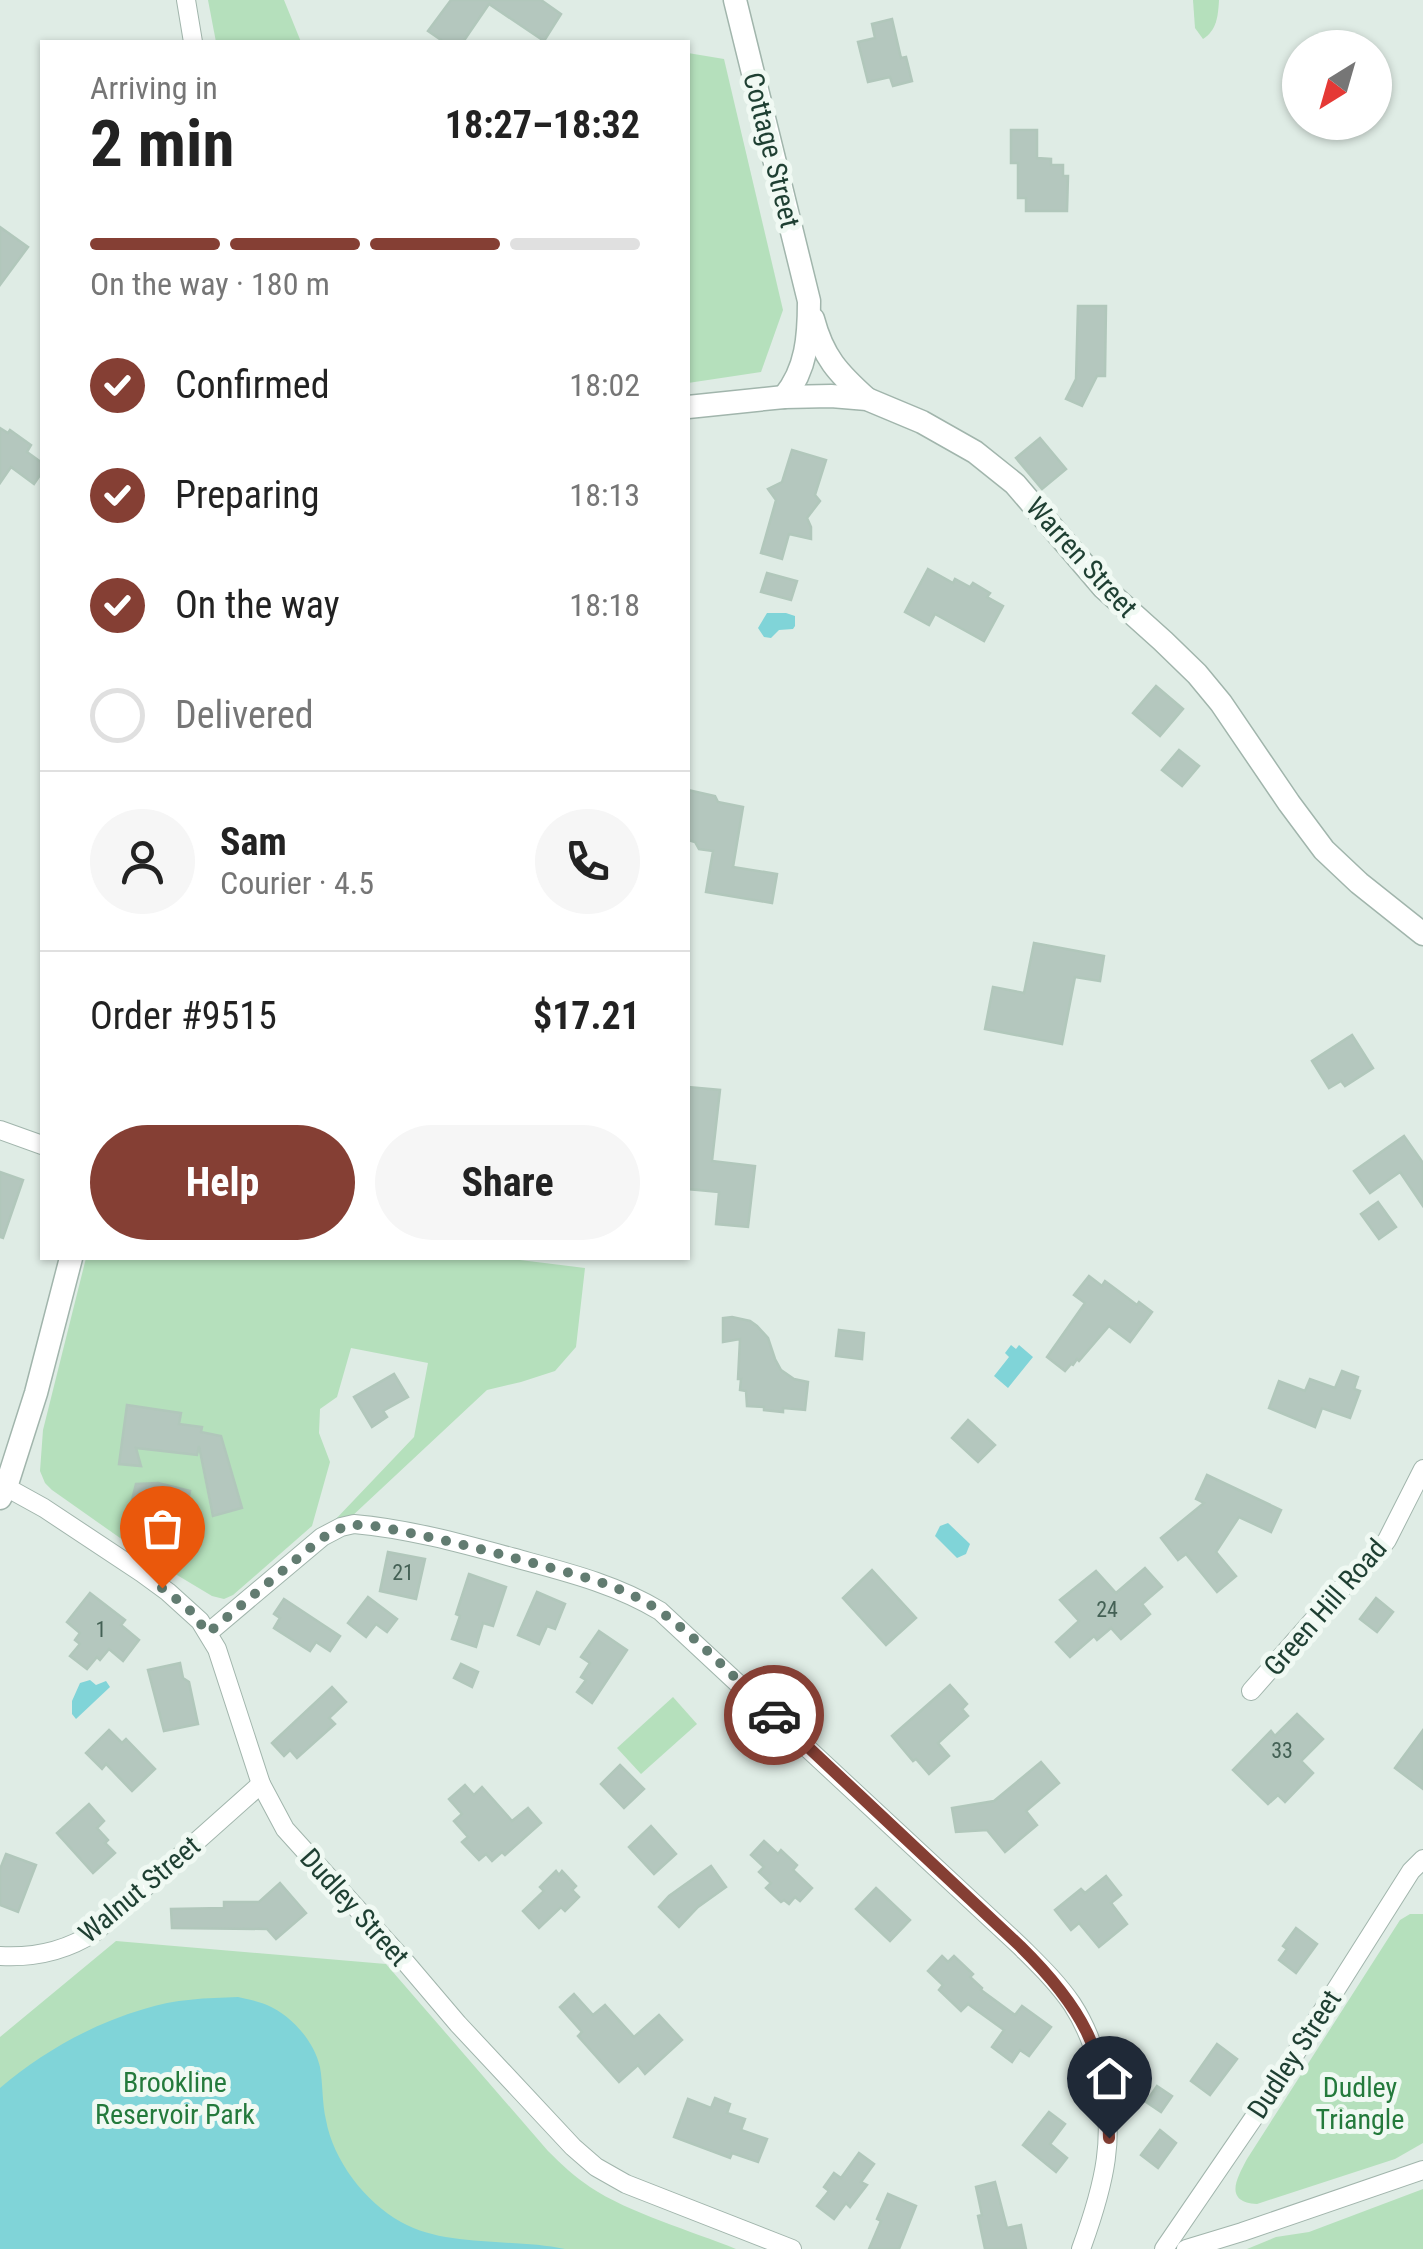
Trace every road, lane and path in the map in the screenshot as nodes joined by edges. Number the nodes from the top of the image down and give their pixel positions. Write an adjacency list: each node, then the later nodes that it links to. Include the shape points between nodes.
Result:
1 (186, 0): 3 (street)
2 (735, 0): 4 (street, Cottage Street)
3 (194, 40)
4 (809, 301): 5 (street, Cottage Street, via 804,360); 6 (street, Cottage Street, via 828,358)
5 (784, 398): 6 (street, Warren Street); 7 (street, Warren Street)
6 (867, 399): 8 (street, Warren Street, via 942,432 1004,474 1104,588 1222,703 1324,850)
7 (690, 407)
8 (1423, 934)
9 (0, 1130): 10 (street)
10 (40, 1144)
11 (70, 1260): 13 (street)
12 (1423, 1469): 15 (street, Green Hill Road, via 1374,1557)
13 (3, 1492): 14 (street, Dudley Street, via 44,1508 168,1592)
14 (208, 1633): 16 (street, Dudley Street); 21 (street, via 322,1538 354,1524 463,1544 587,1578 660,1612 1020,1946 1070,2001 1091,2038 1109,2120 1103,2182)
15 (1251, 1690)
16 (261, 1784): 18 (street, Walnut Street, via 95,1932 51,1952); 20 (street, Dudley Street, via 285,1829 585,2158 626,2184)
17 (1423, 1859): 22 (street, Dudley Street)
18 (0, 1956)
19 (1423, 2170): 23 (street)
20 (792, 2249)
21 (1081, 2249)
22 (1164, 2249)
23 (1186, 2249)

